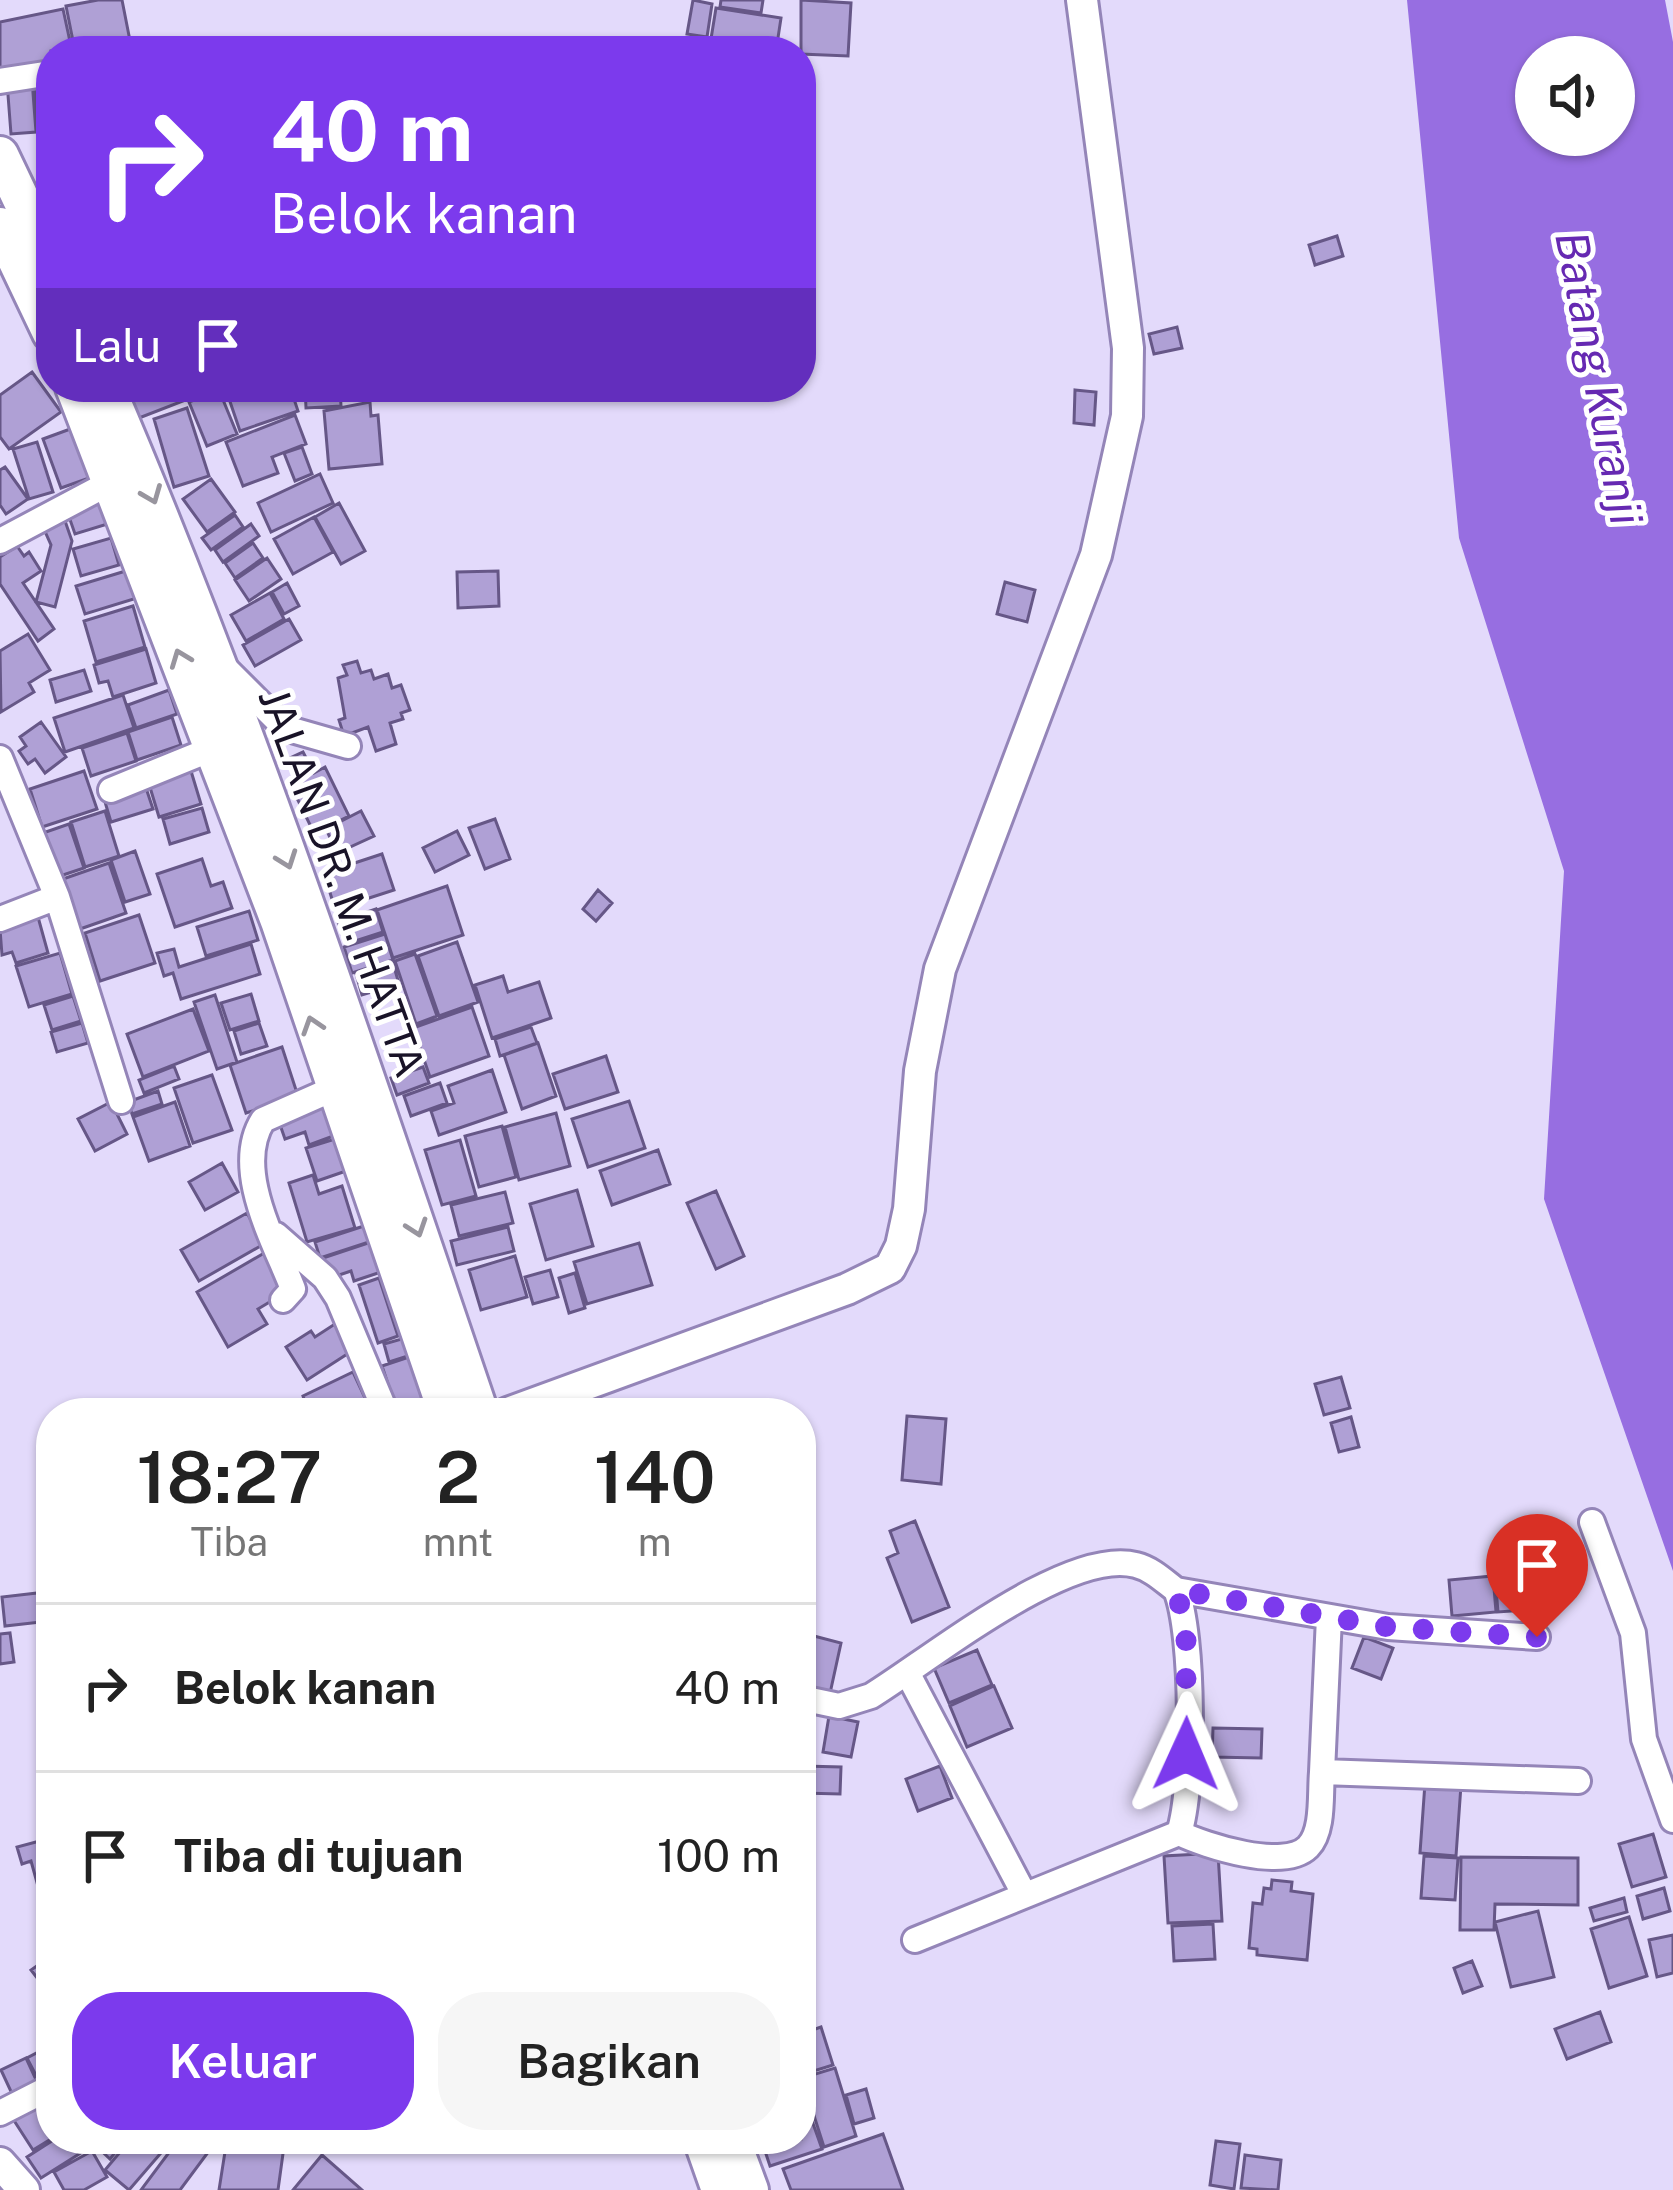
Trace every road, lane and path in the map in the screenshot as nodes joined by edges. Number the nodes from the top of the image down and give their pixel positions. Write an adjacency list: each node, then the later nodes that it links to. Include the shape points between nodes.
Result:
1 (1082, 0): 25 (street, via 1128,348 1126,416 1096,555 940,969 901,1246 890,1268 847,1288)
2 (36, 75): 3 (street)
3 (0, 81)
4 (0, 155): 5 (main road)
5 (21, 213): 6 (main road)
6 (36, 273)
7 (80, 402): 9 (main road, JALAN DR. M. HATTA)
8 (112, 402): 11 (main road, JALAN DR. M. HATTA, one-way to 11)
9 (113, 481): 10 (street); 13 (main road, JALAN DR. M. HATTA, one-way to 9)
10 (0, 541)
11 (212, 654): 12 (street, via 285,728); 24 (main road, JALAN DR. M. HATTA, one-way to 24)
12 (348, 746)
13 (214, 748): 15 (street); 18 (main road, JALAN DR. M. HATTA, one-way to 13)
14 (0, 758): 16 (street)
15 (111, 790)
16 (57, 897): 17 (street); 19 (street)
17 (0, 919)
18 (333, 1089): 20 (street, via 278,1110 256,1130); 23 (main road, JALAN DR. M. HATTA)
19 (121, 1101)
20 (268, 1228): 21 (street, via 293,1289); 22 (street, via 325,1278)
21 (283, 1300)
22 (380, 1398)
23 (442, 1398)
24 (475, 1398)
25 (549, 1398)
26 (1592, 1522): 34 (street, via 1633,1633 1644,1738)
27 (1176, 1590): 28 (street); 30 (street, via 1138,1565 1092,1564 1054,1579); 35 (street, via 1186,1628)
28 (1329, 1617): 29 (street); 32 (street)
29 (1537, 1637)
30 (908, 1674): 31 (street, via 839,1706); 36 (street)
31 (816, 1701)
32 (1322, 1772): 33 (street); 35 (street, via 1317,1828 1310,1846 1289,1859 1219,1850)
33 (1578, 1780)
34 (1673, 1820)
35 (1179, 1833): 36 (street)
36 (1023, 1892): 37 (street)
37 (915, 1940)
38 (36, 2095): 39 (street)
39 (0, 2113)
40 (707, 2154): 44 (main road)
41 (737, 2154): 45 (main road)
42 (0, 2163): 43 (street)
43 (24, 2190)
44 (720, 2190)
45 (750, 2190)

